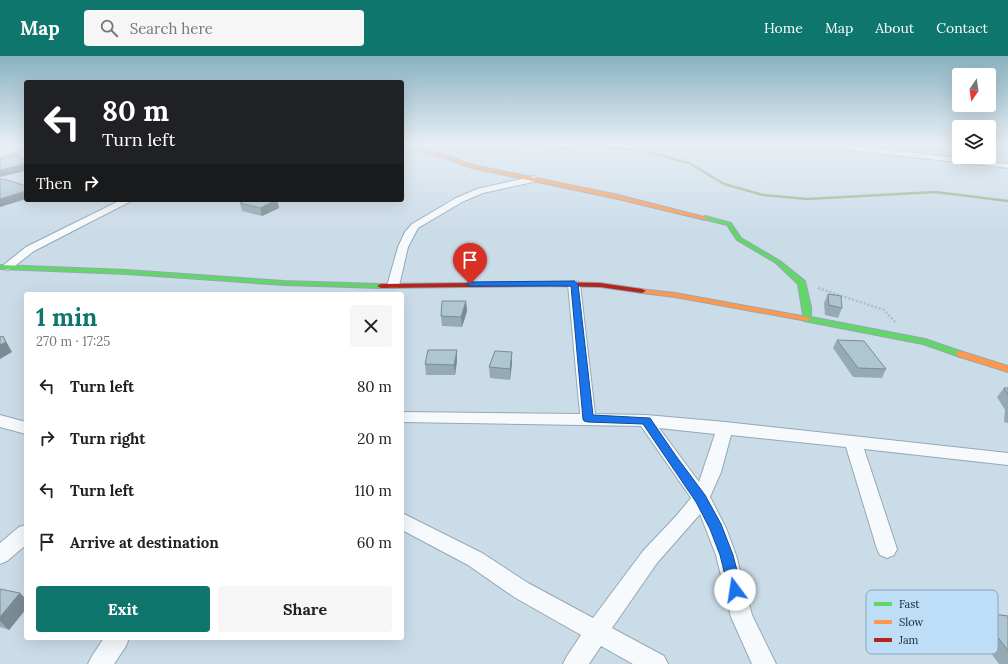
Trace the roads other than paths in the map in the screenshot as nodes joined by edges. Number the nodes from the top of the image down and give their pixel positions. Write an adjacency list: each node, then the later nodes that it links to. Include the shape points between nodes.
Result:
1 (507, 173): 2 (street)
2 (534, 179): 6 (street, via 480,191 459,200 416,226 411,230 402,248); 7 (street, via 724,222 732,227 744,243 778,262 802,283)
3 (124, 202): 4 (street, via 30,249)
4 (3, 267): 6 (street, via 127,272 284,283)
5 (574, 284): 6 (street); 7 (street, via 649,291); 10 (street)
6 (393, 286)
7 (807, 318): 8 (street, via 925,342)
8 (1008, 369)
9 (404, 417): 10 (street)
10 (588, 419): 12 (street)
11 (0, 421): 13 (street)
12 (646, 421): 14 (street); 17 (street)
13 (24, 427)
14 (725, 428): 15 (street); 17 (street, via 709,481)
15 (852, 442): 16 (street); 20 (street)
16 (1008, 460)
17 (701, 498): 22 (street, via 650,558); 27 (street, via 726,555 742,618)
18 (404, 523): 22 (street, via 475,559 521,590)
19 (24, 535): 21 (street)
20 (887, 549)
21 (0, 555)
22 (598, 631): 25 (street); 26 (street)
23 (117, 640): 24 (street)
24 (100, 664)
25 (575, 664)
26 (656, 664)
27 (764, 664)

